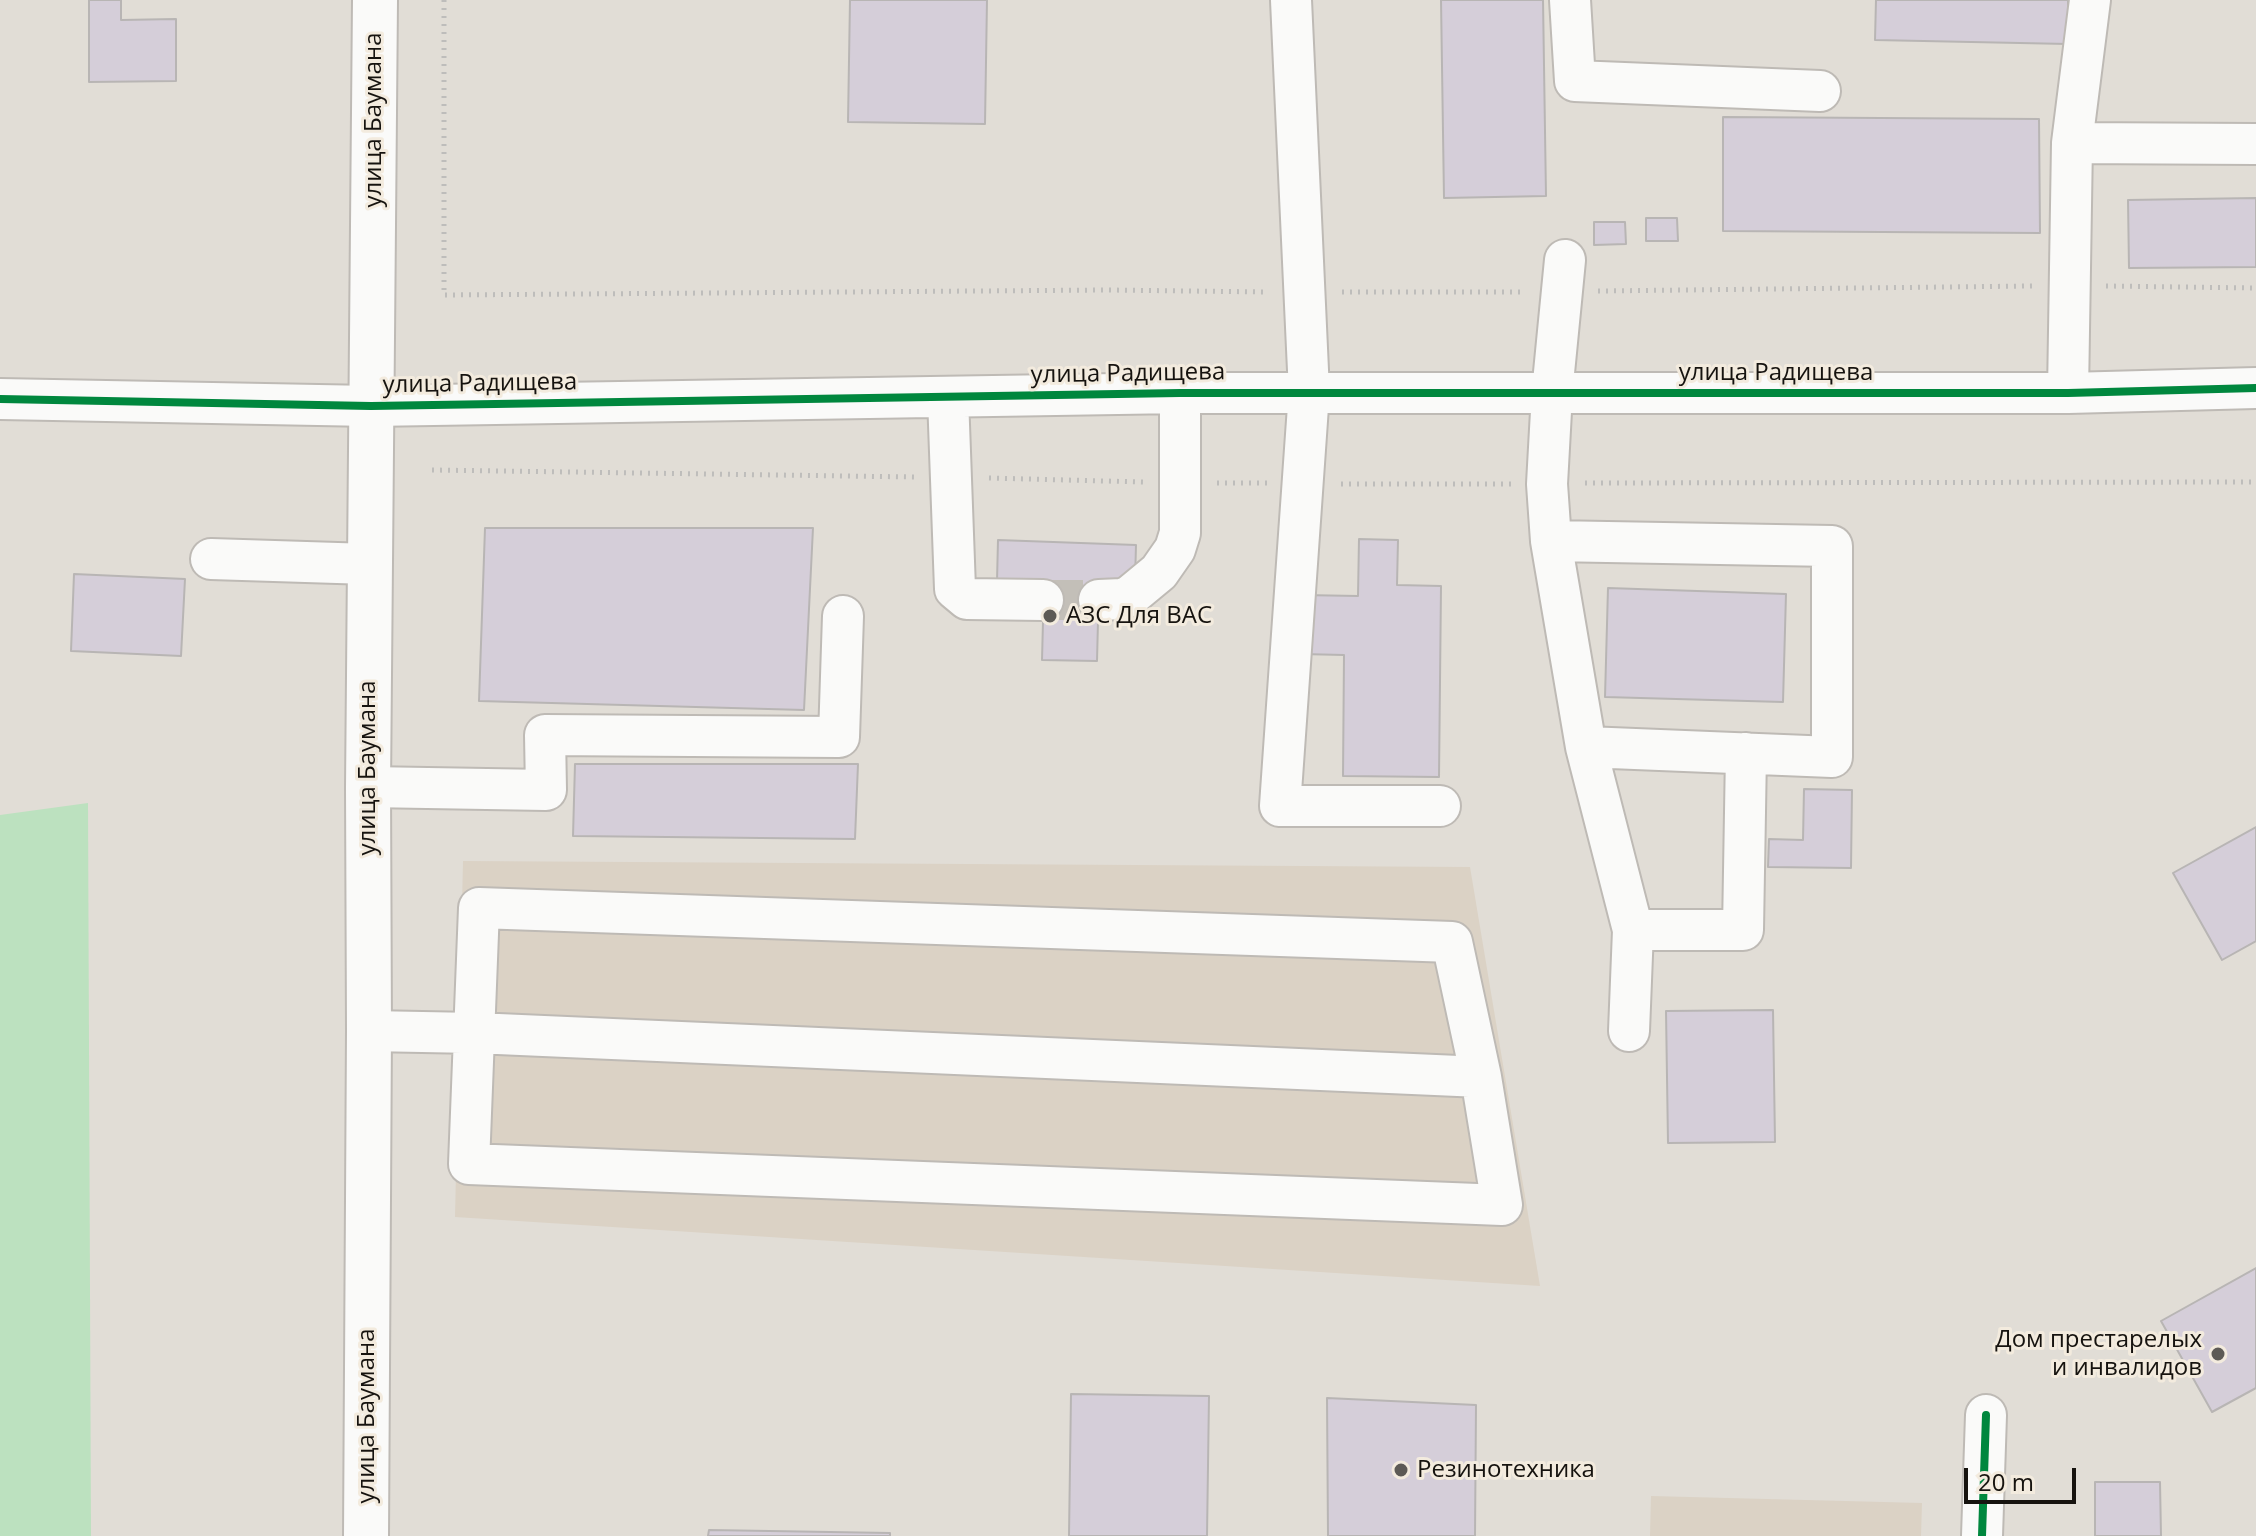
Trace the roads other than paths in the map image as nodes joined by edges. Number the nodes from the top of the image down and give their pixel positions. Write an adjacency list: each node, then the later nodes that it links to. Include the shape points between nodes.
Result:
1 (375, 0): 16 (main road, улица Баумана)
2 (1291, 0): 10 (street)
3 (1570, 0): 5 (street, via 1575,81)
4 (2090, 0): 6 (street)
5 (1820, 91)
6 (2072, 143): 7 (street); 13 (street)
7 (2256, 144)
8 (1563, 276): 12 (street)
9 (2256, 388): 13 (street, улица Радищева)
10 (1309, 392): 11 (street, улица Радищева); 12 (street, улица Радищева); 26 (street, via 1280,806)
11 (1180, 393): 14 (street, улица Радищева); 21 (street, via 1180,533 1175,549 1159,572 1130,596)
12 (1552, 393): 13 (street, улица Радищева); 17 (street, via 1547,484)
13 (2068, 393)
14 (948, 397): 16 (street, улица Радищева); 20 (street, via 955,589 967,599)
15 (0, 399): 16 (street, улица Радищева)
16 (371, 406): 19 (main road, улица Баумана)
17 (1551, 541): 23 (street); 24 (street, via 1832,546 1832,757)
18 (211, 559): 19 (street)
19 (369, 564): 25 (main road, улица Баумана)
20 (1043, 600)
21 (1099, 600)
22 (843, 616): 25 (street, via 839,737 545,735 546,790)
23 (1586, 747): 24 (street); 27 (street)
24 (1746, 753): 27 (street, via 1743,930)
25 (368, 787): 28 (main road, улица Баумана)
26 (1440, 806)
27 (1633, 930): 29 (street)
28 (369, 1031): 30 (street); 33 (main road, улица Баумана)
29 (1629, 1031)
30 (475, 1033): 31 (street); 31 (street, via 479,908 1452,942); 31 (street, via 469,1164 1502,1205)
31 (1481, 1077)
32 (1986, 1415): 34 (street)
33 (366, 1536)
34 (1982, 1536)

